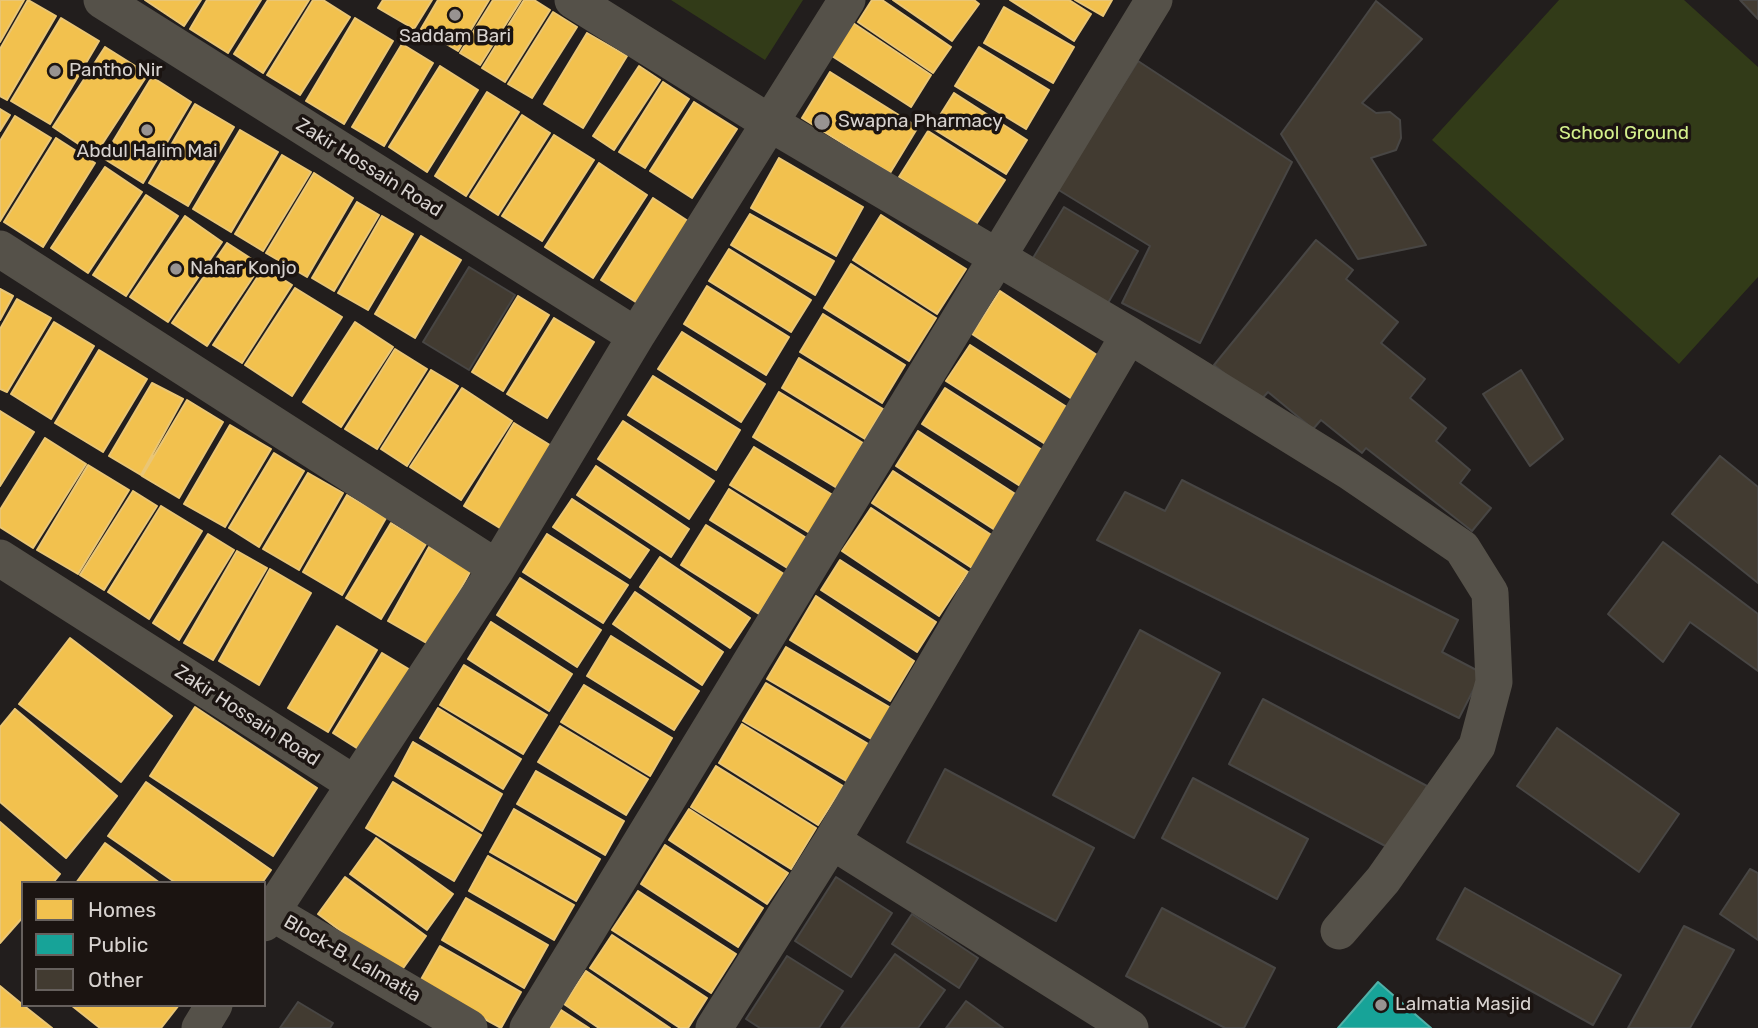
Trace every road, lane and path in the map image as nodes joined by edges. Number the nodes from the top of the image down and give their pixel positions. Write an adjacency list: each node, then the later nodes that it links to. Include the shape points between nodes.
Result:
1 (102, 0): 9 (street, Zakir Hossain Road)
2 (573, 0): 5 (street)
3 (847, 0): 5 (street)
4 (1154, 0): 7 (street)
5 (770, 123): 7 (street); 9 (street)
6 (0, 249): 11 (street)
7 (998, 256): 8 (street); 19 (street)
8 (1129, 335): 13 (street); 15 (street, via 1349,471 1462,548 1490,593 1494,682 1477,746 1383,880)
9 (636, 336): 11 (street)
10 (0, 558): 12 (street, Zakir Hossain Road)
11 (497, 568): 12 (street)
12 (353, 783): 14 (street)
13 (832, 841): 20 (street); 21 (street)
14 (268, 917): 18 (street, Block-B, Lalmatia)
15 (1339, 931)
16 (213, 1007): 17 (street)
17 (200, 1028)
18 (469, 1028)
19 (528, 1028)
20 (714, 1028)
21 (1130, 1028)

